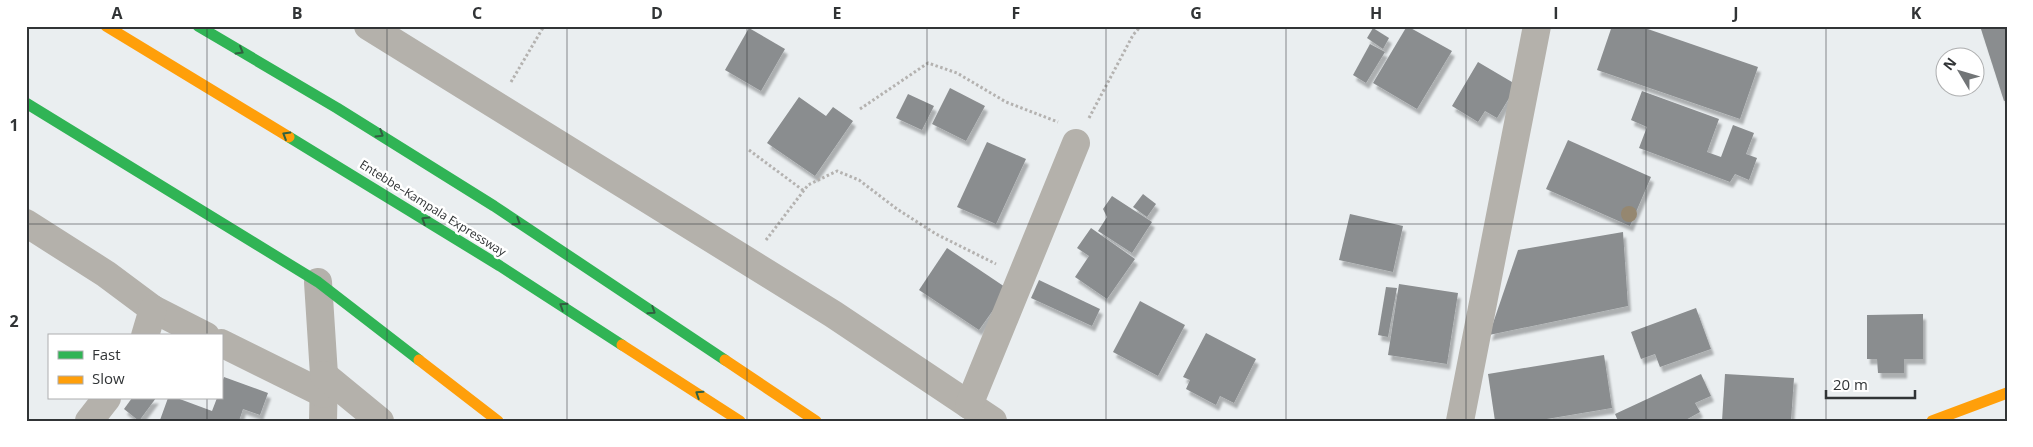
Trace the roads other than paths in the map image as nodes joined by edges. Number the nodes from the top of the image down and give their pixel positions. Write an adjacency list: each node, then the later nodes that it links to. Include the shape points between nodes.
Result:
1 (106, 26): 20 (main road, Entebbe–Kampala Expressway, one-way to 1, via 500,266)
2 (198, 26): 21 (main road, one-way to 21, via 338,108 494,206)
3 (368, 26): 16 (street, via 833,314)
4 (1537, 26): 23 (street)
5 (26, 103): 8 (main road)
6 (1079, 137): 16 (street)
7 (26, 223): 9 (street, via 106,274)
8 (318, 282): 14 (street); 19 (main road)
9 (153, 310): 10 (street); 11 (street)
10 (146, 334)
11 (202, 334)
12 (222, 345): 14 (street)
13 (2007, 393): 24 (main road)
14 (323, 397): 18 (street)
15 (105, 400): 17 (street)
16 (969, 405): 22 (street)
17 (89, 421)
18 (380, 421)
19 (498, 421)
20 (740, 421)
21 (816, 421)
22 (993, 421)
23 (1460, 421)
24 (1932, 421)

